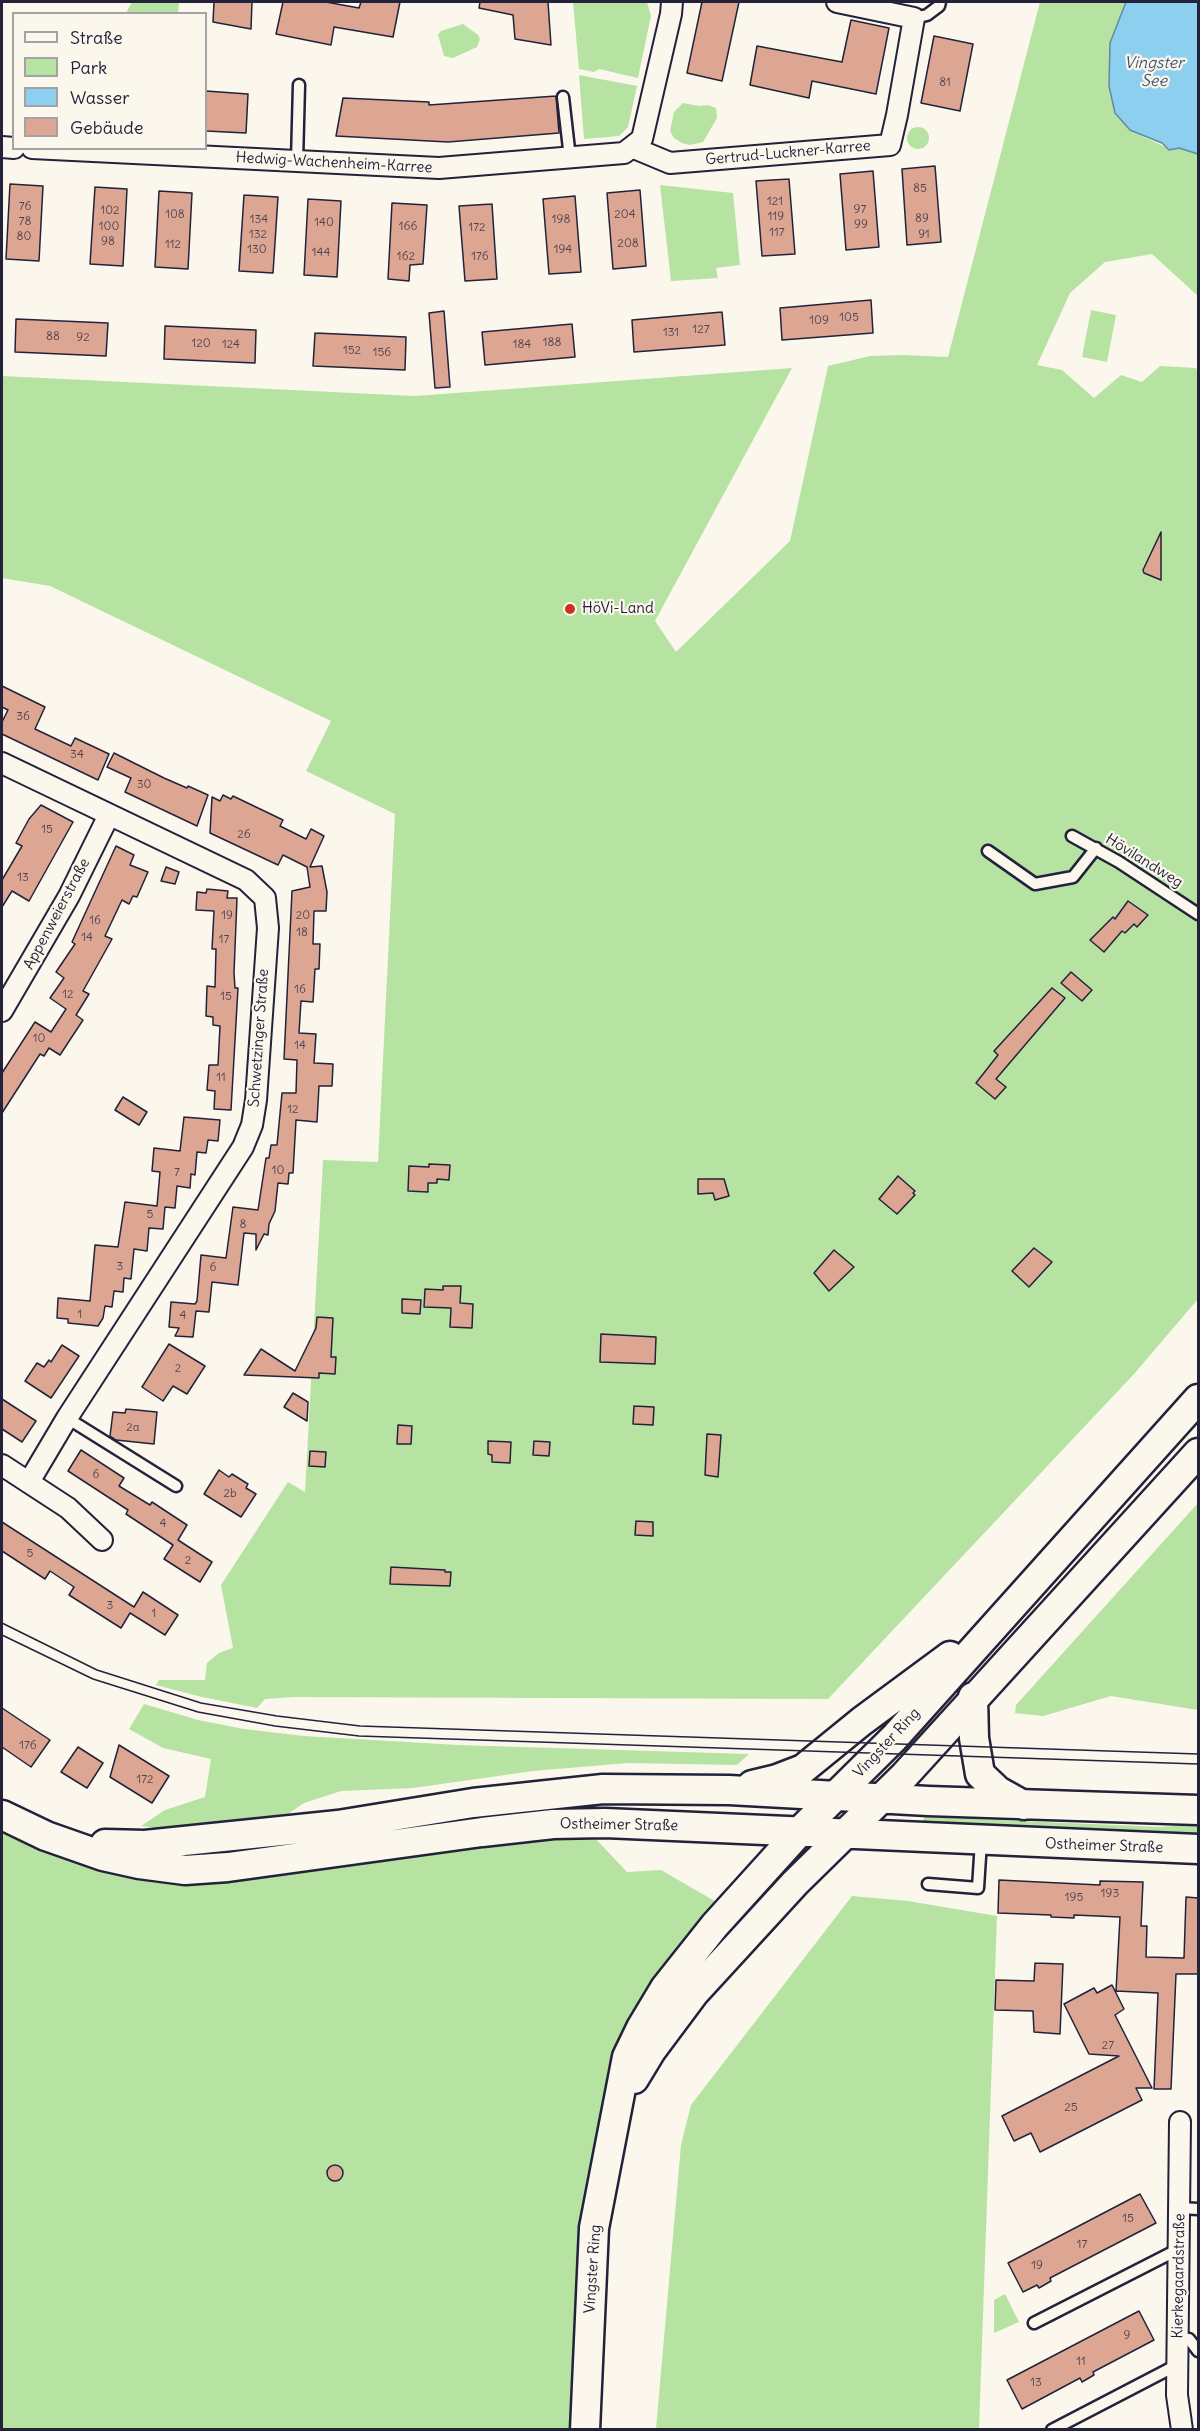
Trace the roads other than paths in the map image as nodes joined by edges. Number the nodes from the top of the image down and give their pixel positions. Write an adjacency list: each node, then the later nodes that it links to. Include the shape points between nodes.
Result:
1 (672, 2): 7 (street, via 642,139)
2 (837, 2): 4 (street)
3 (940, 2): 4 (lane, via 927,15)
4 (914, 18): 7 (street, Gertrud-Luckner-Karree, via 890,145 670,162)
5 (299, 85): 10 (lane)
6 (563, 97): 9 (lane)
7 (634, 148): 9 (street, Hedwig-Wachenheim-Karree, via 624,153)
8 (73, 150): 10 (street, Hedwig-Wachenheim-Karree)
9 (570, 158): 10 (street, Hedwig-Wachenheim-Karree, via 439,168)
10 (297, 161)
11 (2, 764): 12 (street, Schwetzinger Straße)
12 (109, 815): 17 (street, Appenweierstraße, via 69,896); 19 (street, Schwetzinger Straße, via 246,880 265,898 268,928 260,1054 252,1125 243,1147)
13 (1072, 836): 14 (lane, Hövilandweg)
14 (1096, 848): 15 (lane, via 1072,877 1035,884); 16 (lane, Hövilandweg)
15 (988, 852)
16 (1198, 914)
17 (2, 1011)
18 (1198, 1399): 25 (main road, Vingster Ring)
19 (67, 1418): 22 (street, Schwetzinger Straße); 23 (lane)
20 (1198, 1453): 26 (main road, Vingster Ring)
21 (2, 1465): 22 (street)
22 (29, 1482): 24 (street, via 68,1508)
23 (176, 1486)
24 (102, 1540)
25 (998, 1621): 27 (main road, via 803,1769); 28 (main road, Vingster Ring, via 894,1738)
26 (973, 1697): 29 (main road, Vingster Ring); 30 (main road, via 980,1774 998,1791)
27 (729, 1790): 28 (main road, Ostheimer Straße); 37 (main road, Ostheimer Straße, via 603,1789)
28 (835, 1796): 29 (main road, Ostheimer Straße); 33 (main road, Vingster Ring)
29 (882, 1799): 30 (main road, Ostheimer Straße); 34 (main road, Vingster Ring)
30 (1023, 1805): 31 (main road, Ostheimer Straße)
31 (1198, 1810)
32 (2, 1815): 35 (main road, Ostheimer Straße)
33 (801, 1830): 34 (main road, Ostheimer Straße); 39 (main road, Ostheimer Straße, via 553,1824 228,1867); 41 (main road, Vingster Ring, via 715,1925 665,1988 627,2056)
34 (848, 1833): 36 (main road, Ostheimer Straße); 41 (main road, Vingster Ring, via 795,1883 695,1992 651,2051)
35 (46, 1836): 37 (main road, Ostheimer Straße, via 97,1844); 39 (main road, Ostheimer Straße, via 103,1856)
36 (981, 1841): 38 (main road, Ostheimer Straße); 40 (lane, via 978,1888)
37 (178, 1842): 39 (main road, via 172,1856)
38 (1198, 1850)
39 (178, 1869)
40 (928, 1884)
41 (616, 2110): 49 (main road, Vingster Ring, via 594,2228)
42 (1180, 2122): 43 (street, Kierkegaardstraße)
43 (1189, 2208): 44 (street, Kierkegaardstraße)
44 (1179, 2249): 45 (lane); 46 (street, Kierkegaardstraße)
45 (1034, 2322)
46 (1178, 2338): 47 (lane, via 1189,2339); 48 (street, Kierkegaardstraße)
47 (1198, 2351)
48 (1177, 2365): 50 (lane); 51 (street, Kierkegaardstraße)
49 (585, 2430)
50 (1052, 2430)
51 (1182, 2430)

